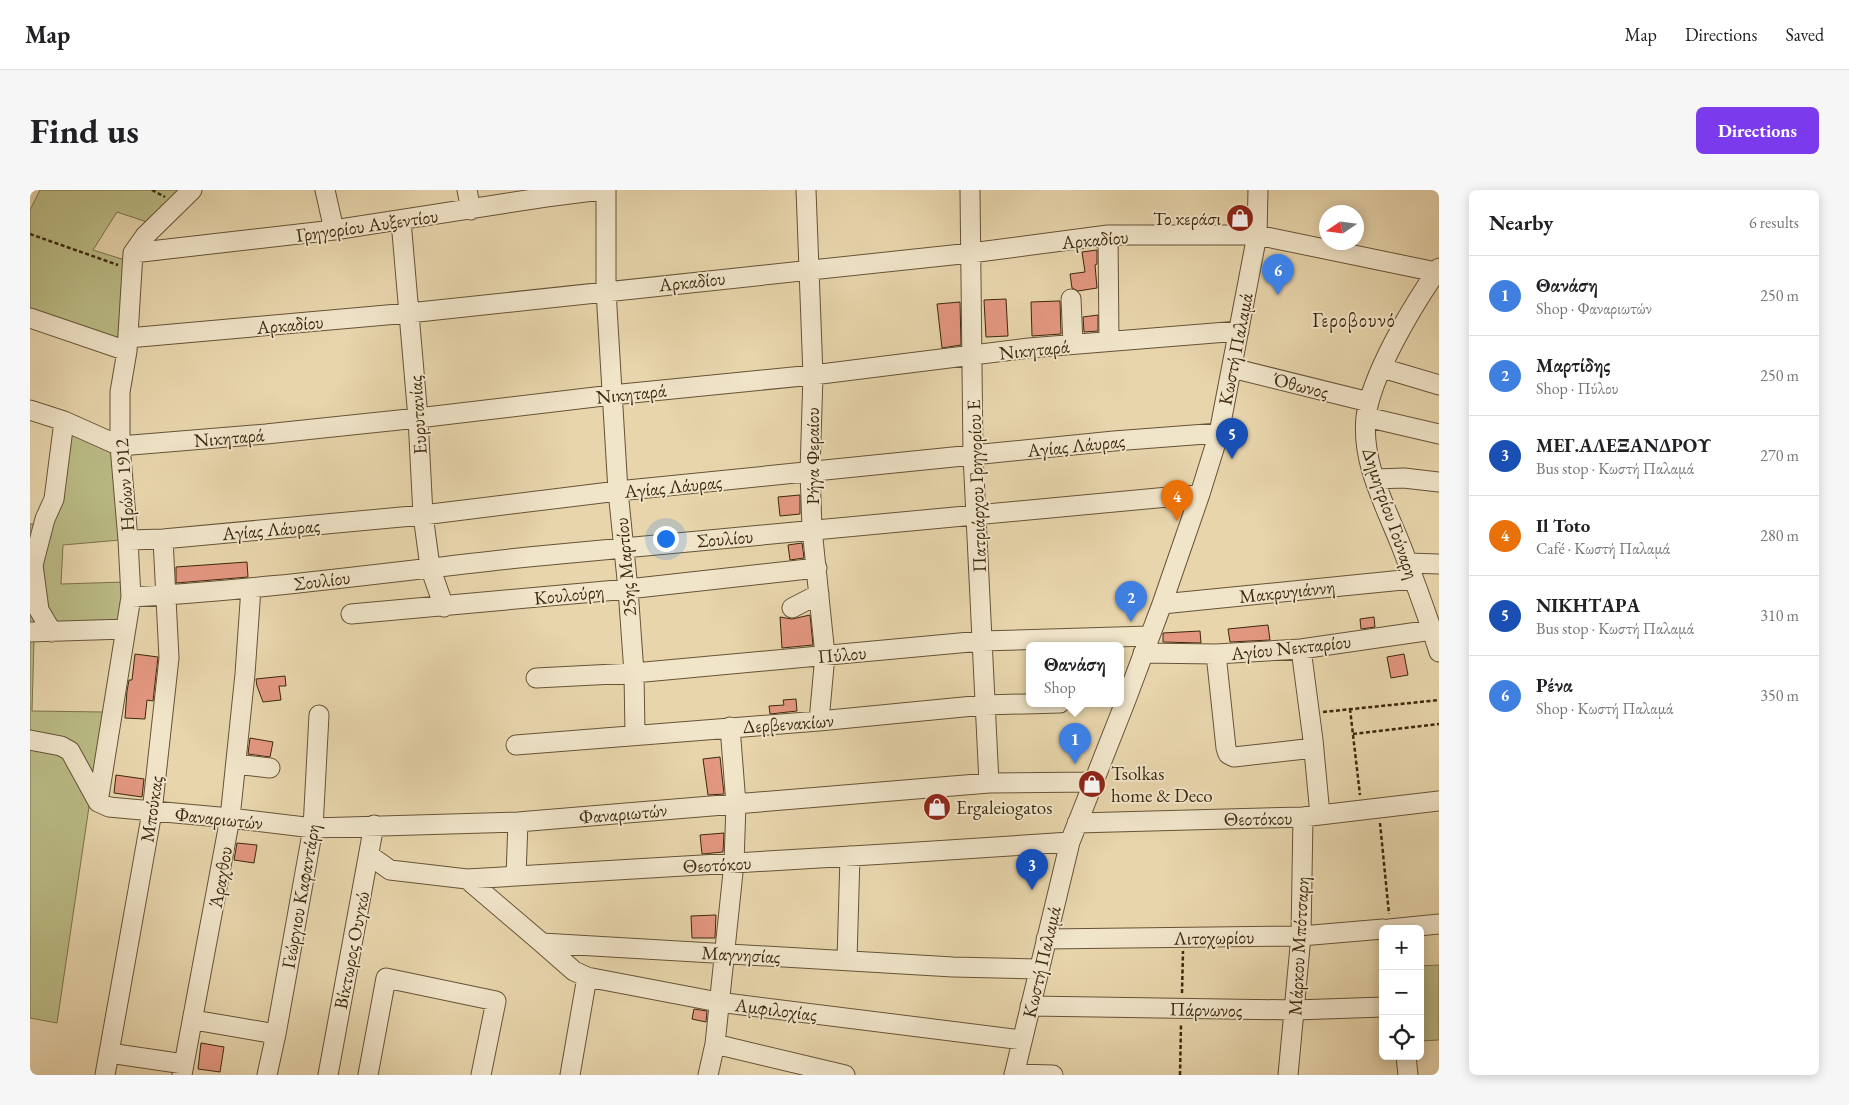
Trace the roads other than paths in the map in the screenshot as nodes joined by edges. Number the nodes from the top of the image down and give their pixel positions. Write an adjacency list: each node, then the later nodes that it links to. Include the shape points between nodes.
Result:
1 (192, 190): 15 (street, via 144,236)
2 (325, 190): 11 (street)
3 (467, 190): 9 (street)
4 (601, 190): 9 (street, Γρηγορίου Αυξεντίου)
5 (606, 190): 18 (street, 25ης Μαρτίου)
6 (806, 190): 16 (street, Ρήγα Φεραίου)
7 (970, 190): 14 (street, Πατριάρχου Γρηγορίου Ε)
8 (1258, 190): 13 (street, Κωστή Παλαμά)
9 (471, 210): 10 (street, Γρηγορίου Αυξεντίου)
10 (401, 221): 11 (street, Γρηγορίου Αυξεντίου); 20 (street, Ευρυτανίας)
11 (334, 230): 15 (street, Γρηγορίου Αυξεντίου)
12 (1108, 235): 13 (street, Αρκαδίου); 14 (street, Αρκαδίου); 23 (street)
13 (1257, 235): 17 (street, Αρκαδίου); 22 (street, Κωστή Παλαμά)
14 (972, 253): 16 (street, Αρκαδίου); 26 (street, Πατριάρχου Γρηγορίου Ε)
15 (132, 261): 25 (street, Ηρώων 1912)
16 (810, 269): 18 (street, Αρκαδίου); 29 (street, Ρήγα Φεραίου)
17 (1438, 272): 28 (street, Δημητρίου Γούναρη)
18 (606, 291): 20 (street, Αρκαδίου); 31 (street, 25ης Μαρτίου)
19 (1071, 299): 24 (street)
20 (409, 313): 25 (street, Αρκαδίου); 34 (street, Ευρυτανίας)
21 (30, 318): 25 (street)
22 (1239, 331): 23 (street, Νικηταρά); 27 (street, Κωστή Παλαμά)
23 (1109, 342): 24 (street, Νικηταρά)
24 (1073, 344): 26 (street, Νικηταρά)
25 (127, 345): 38 (street, Ηρώων 1912, via 120,392)
26 (973, 356): 29 (street, Νικηταρά); 39 (street, Πατριάρχου Γρηγορίου Ε)
27 (1232, 368): 33 (street, Όθωνος); 36 (street, Κωστή Παλαμά)
28 (1382, 368): 30 (street); 33 (street, Δημητρίου Γούναρη)
29 (813, 375): 31 (street, Νικηταρά); 40 (street, Ρήγα Φεραίου)
30 (1439, 385)
31 (612, 395): 34 (street, Νικηταρά); 43 (street, 25ης Μαρτίου)
32 (30, 410): 35 (street, Νικηταρά)
33 (1368, 410): 37 (street, Όθωνος); 41 (street, Δημητρίου Γούναρη, via 1366,444)
34 (418, 418): 38 (street, Νικηταρά); 46 (street, Ευρυτανίας)
35 (64, 421): 38 (street, Νικηταρά); 67 (street, via 54,499 32,565 39,610)
36 (1219, 433): 39 (street, Αγίας Λάυρας); 44 (street, Κωστή Παλαμά)
37 (1439, 434)
38 (120, 446): 48 (street, Ηρώων 1912)
39 (973, 455): 40 (street, Αγίας Λάυρας); 45 (street, Πατριάρχου Γρηγορίου Ε)
40 (810, 472): 43 (street, Αγίας Λάυρας); 47 (street, Ρήγα Φεραίου)
41 (1375, 479): 42 (street); 54 (street, Δημητρίου Γούναρη)
42 (1439, 482)
43 (618, 491): 46 (street, Αγίας Λάυρας); 50 (street, 25ης Μαρτίου)
44 (1200, 494): 45 (street, Σουλίου); 60 (street, Κωστή Παλαμά)
45 (977, 513): 47 (street, Σουλίου); 68 (street, Πατριάρχου Γρηγορίου Ε)
46 (423, 515): 49 (street, Αγίας Λάυρας); 52 (street, Ευρυτανίας)
47 (812, 529): 50 (street, Σουλίου); 53 (street, Ρήγα Φεραίου)
48 (128, 540): 49 (street, Αγίας Λάυρας); 59 (street, Ηρώων 1912)
49 (162, 540): 58 (street, Μπούκας)
50 (623, 547): 52 (street, Σουλίου); 56 (street, 25ης Μαρτίου)
51 (1439, 564): 54 (street, Μακρυγιάννη)
52 (430, 567): 55 (street, Σουλίου); 61 (street, Ευρυτανίας)
53 (817, 568): 56 (street, Κουλούρη); 57 (street, Ρήγα Φεραίου)
54 (1410, 571): 60 (street, Μακρυγιάννη); 65 (street, Δημητρίου Γούναρη)
55 (251, 588): 58 (street, Σουλίου); 89 (street, Άραχθου)
56 (628, 589): 61 (street, Κουλούρη); 76 (street, 25ης Μαρτίου)
57 (819, 594): 62 (street); 75 (street, Ρήγα Φεραίου)
58 (165, 596): 59 (street, Σουλίου); 96 (street, Μπούκας, via 169,658)
59 (131, 597): 64 (street, Ηρώων 1912)
60 (1162, 604): 71 (street, Κωστή Παλαμά)
61 (444, 607): 63 (street, Κουλούρη)
62 (792, 608)
63 (351, 614)
64 (126, 629): 67 (street); 94 (street, Ηρώων 1912)
65 (1435, 631): 72 (street, Αγίου Νεκταρίου); 73 (street, Δημητρίου Γούναρη)
66 (30, 632): 67 (street)
67 (52, 632)
68 (981, 642): 69 (street, Πύλου); 75 (street, Πύλου); 80 (street, Πατριάρχου Γρηγορίου Ε)
69 (1026, 643)
70 (1124, 645): 71 (street, Πύλου)
71 (1146, 645): 74 (street, Αγίου Νεκταρίου); 78 (street, Κωστή Παλαμά)
72 (1301, 649): 74 (street, Αγίου Νεκταρίου); 88 (street, Μάρκου Μπότσαρη)
73 (1439, 652)
74 (1216, 654): 88 (street, via 1228,754 1234,758)
75 (825, 655): 76 (street, Πύλου); 83 (street, Ρήγα Φεραίου)
76 (634, 673): 77 (street, Πύλου); 85 (street, 25ης Μαρτίου)
77 (536, 678)
78 (1124, 698)
79 (1026, 704): 80 (street, Δερβενακίων)
80 (984, 706): 83 (street, Δερβενακίων); 92 (street, Πατριάρχου Γρηγορίου Ε)
81 (1120, 707): 91 (street, Κωστή Παλαμά)
82 (319, 715): 102 (street, Γεώργιου Καφαντάρη)
83 (819, 721): 84 (street, Δερβενακίων)
84 (730, 727): 85 (street, Δερβενακίων); 95 (street)
85 (635, 734): 87 (street, Δερβενακίων)
86 (30, 740): 94 (street, via 62,746 70,751)
87 (516, 745)
88 (1314, 748): 97 (street, Μάρκου Μπότσαρη)
89 (236, 764): 90 (street); 98 (street, Άραχθου)
90 (270, 768)
91 (1093, 782): 92 (street, Φαναριωτών); 100 (street, Κωστή Παλαμά)
92 (989, 783): 95 (street, Φαναριωτών)
93 (1439, 801): 97 (street, Θεοτόκου)
94 (98, 802): 96 (street, Φαναριωτών, via 109,807)
95 (736, 804): 99 (street, Φαναριωτών); 106 (street)
96 (152, 812): 98 (street, Φαναριωτών); 127 (street, Μπούκας)
97 (1312, 816): 100 (street, Θεοτόκου); 112 (street, Μάρκου Μπότσαρη)
98 (230, 818): 102 (street, Φαναριωτών); 123 (street, Άραχθου)
99 (518, 822): 101 (street, Φαναριωτών); 107 (street)
100 (1077, 823): 103 (street, Κωστή Παλαμά)
101 (374, 825): 102 (street, Φαναριωτών); 104 (street, Βίκτωρος Ουγκώ)
102 (313, 828): 124 (street, Γεώργιου Καφαντάρη)
103 (1070, 842): 105 (street, Θεοτόκου); 113 (street, Κωστή Παλαμά)
104 (369, 854): 108 (street, Θεοτόκου, via 390,870); 134 (street, Βίκτωρος Ουγκώ)
105 (850, 856): 106 (street, Θεοτόκου); 116 (street)
106 (734, 863): 107 (street, Θεοτόκου); 115 (street)
107 (516, 876): 108 (street, Θεοτόκου)
108 (467, 879): 114 (street)
109 (1439, 924): 110 (street)
110 (1424, 926)
111 (1379, 929): 112 (street, Λιτοχωρίου)
112 (1301, 936): 113 (street, Λιτοχωρίου); 122 (street, Μάρκου Μπότσαρη)
113 (1046, 939): 117 (street, Κωστή Παλαμά)
114 (542, 943): 115 (street, Μαγνησίας); 118 (street, Αμφιλοχίας, via 574,971)
115 (724, 953): 116 (street, Μαγνησίας); 119 (street)
116 (847, 960): 117 (street, Μαγνησίας)
117 (1038, 969): 120 (street, Κωστή Παλαμά)
118 (588, 977): 119 (street, Αμφιλοχίας); 137 (street)
119 (718, 1002): 125 (street, Αμφιλοχίας); 126 (street)
120 (1030, 1006): 122 (street, Πάρνωνος); 125 (street, Κωστή Παλαμά)
121 (1379, 1007): 122 (street, Πάρνωνος)
122 (1295, 1010): 140 (street, Μάρκου Μπότσαρη)
123 (194, 1020): 124 (street); 129 (street, Άραχθου)
124 (276, 1034): 133 (street, Γεώργιου Καφαντάρη)
125 (1022, 1040): 131 (street, Κωστή Παλαμά)
126 (715, 1044): 130 (street); 138 (street)
127 (109, 1053): 129 (street); 132 (street, Μπούκας)
128 (1406, 1060): 141 (street)
129 (183, 1069)
130 (715, 1073)
131 (1014, 1074): 139 (street)
132 (105, 1075)
133 (267, 1075)
134 (328, 1075)
135 (368, 1075): 136 (street, via 386,978 496,1001)
136 (481, 1075)
137 (570, 1075)
138 (845, 1075)
139 (1053, 1075)
140 (1288, 1075)
141 (1408, 1075)

